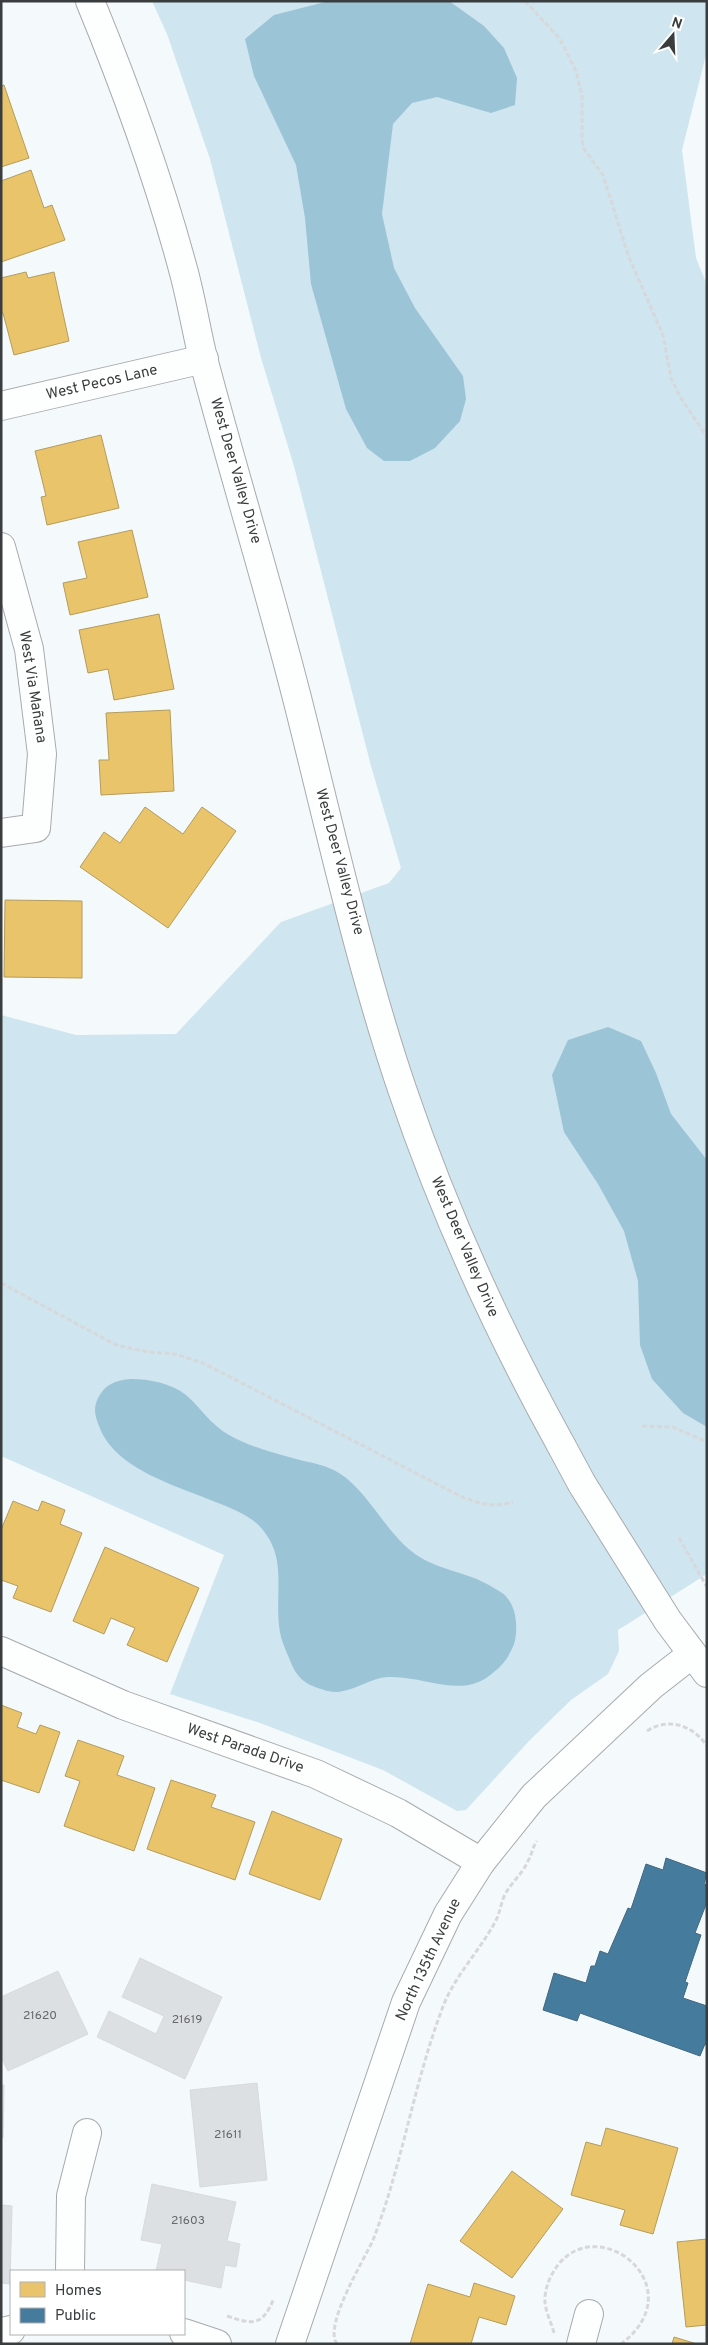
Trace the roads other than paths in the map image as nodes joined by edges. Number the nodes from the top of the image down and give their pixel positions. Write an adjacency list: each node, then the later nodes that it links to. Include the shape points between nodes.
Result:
1 (90, 1): 2 (street, West Deer Valley Drive, via 160,195)
2 (204, 359): 3 (street, West Pecos Lane); 7 (street, West Deer Valley Drive, bridge, via 263,569 344,886 401,1087 443,1200 476,1280 582,1484 668,1621)
3 (1, 406)
4 (1, 547): 5 (street, West Via Mañana, via 29,649 42,754 36,828)
5 (1, 833)
6 (1, 1651): 8 (street, West Parada Drive, via 123,1705 316,1774 398,1812)
7 (699, 1664): 8 (street, North 135th Avenue, via 651,1686 534,1796)
8 (481, 1862): 14 (street, North 135th Avenue, via 448,1914 406,2002)
9 (87, 2133): 10 (street, via 71,2196)
10 (70, 2270)
11 (589, 2314): 15 (street)
12 (185, 2333): 13 (street)
13 (216, 2344)
14 (290, 2344)
15 (581, 2344)

